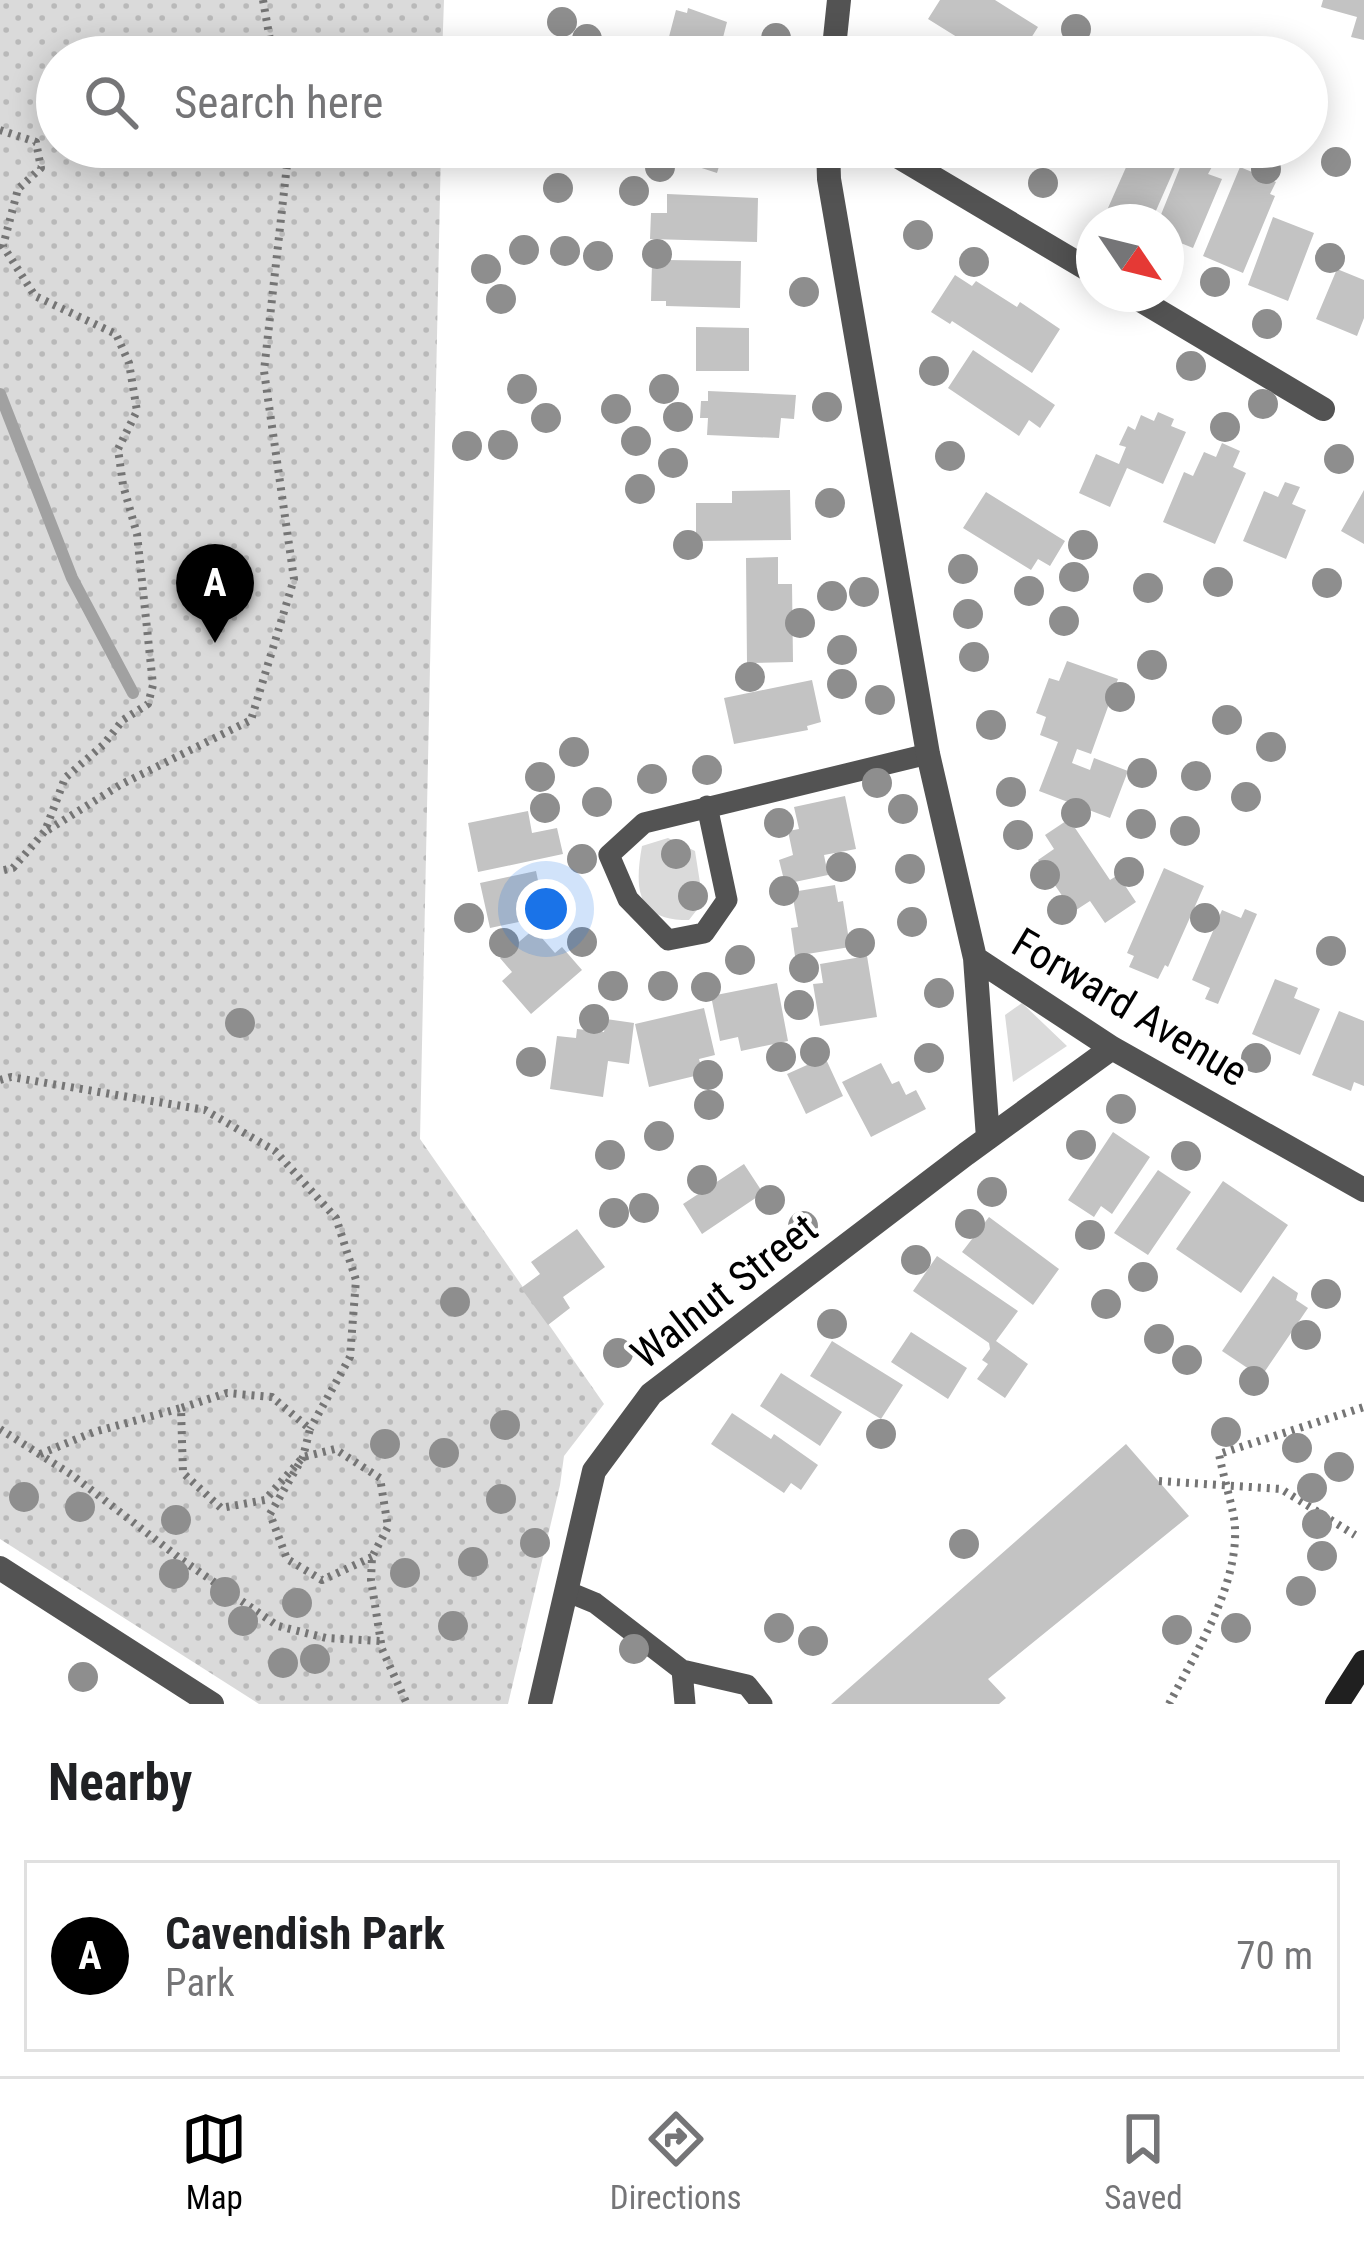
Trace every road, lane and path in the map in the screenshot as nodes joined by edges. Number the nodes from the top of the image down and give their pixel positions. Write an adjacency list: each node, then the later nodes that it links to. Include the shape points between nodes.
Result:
1 (263, 0): 3 (path)
2 (839, 0): 4 (street)
3 (270, 36)
4 (835, 36)
5 (0, 130): 6 (path)
6 (36, 142)
7 (41, 168): 16 (path, via 18,189 3,246 35,296 116,334 129,363 137,411 118,449 137,534 152,685 148,704 65,778)
8 (288, 168): 16 (path, via 264,371 294,579 251,720)
9 (829, 168): 14 (street, Forward Avenue)
10 (917, 168): 11 (street)
11 (1076, 262)
12 (1160, 312): 13 (street)
13 (1323, 409)
14 (928, 754): 15 (lane); 18 (street, Forward Avenue)
15 (707, 806): 15 (lane, via 644,823 609,855 628,899 668,940 704,933 727,900)
16 (45, 831): 17 (path, via 13,868)
17 (0, 871)
18 (975, 958): 19 (street, Forward Avenue); 21 (street)
19 (1112, 1048): 21 (street, Walnut Street); 22 (street, Forward Avenue)
20 (0, 1080): 26 (path, via 205,1110 275,1151 336,1218 356,1280 350,1358)
21 (988, 1138): 34 (street, Walnut Street, via 651,1394 594,1471)
22 (1364, 1190)
23 (1364, 1407): 30 (path, via 1219,1454)
24 (181, 1408): 26 (path, via 227,1393 272,1396); 27 (path); 28 (path, via 183,1474 221,1508 265,1500)
25 (0, 1429): 27 (path)
26 (310, 1429): 28 (path)
27 (40, 1454): 35 (path, via 278,1626)
28 (303, 1456): 32 (path, via 335,1449 380,1478 388,1527); 32 (path, via 270,1514 287,1559 322,1580)
29 (1159, 1481): 30 (path)
30 (1225, 1485): 31 (path, via 1281,1489); 43 (path, via 1232,1562)
31 (1354, 1535)
32 (372, 1557): 35 (path)
33 (0, 1568): 38 (street)
34 (566, 1591): 37 (lane, via 598,1605); 40 (street, Walnut Street)
35 (380, 1641): 39 (path)
36 (1364, 1662): 44 (main road)
37 (682, 1670): 41 (lane); 42 (lane, via 747,1685)
38 (212, 1704)
39 (407, 1704)
40 (540, 1704)
41 (685, 1704)
42 (762, 1704)
43 (1169, 1704)
44 (1337, 1704)

